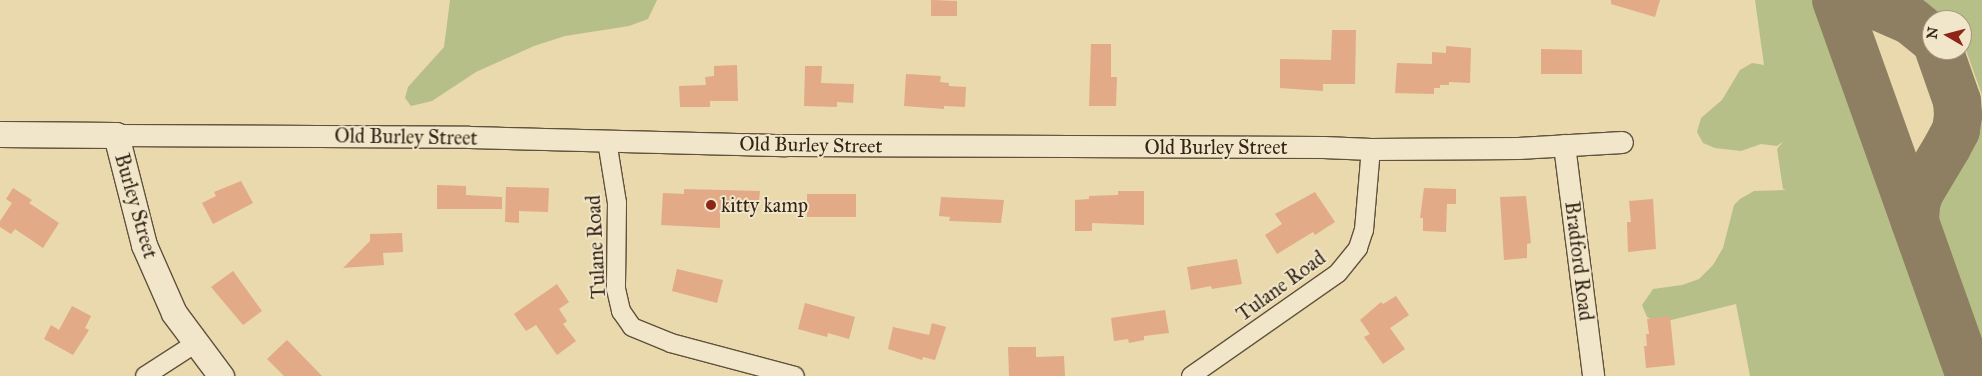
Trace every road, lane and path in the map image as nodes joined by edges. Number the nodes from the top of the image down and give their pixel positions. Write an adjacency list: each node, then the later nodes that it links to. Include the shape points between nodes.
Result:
1 (0, 134): 2 (main road, Old Burley Street)
2 (116, 135): 3 (street, Old Burley Street); 7 (main road, Burley Street, via 144,246 174,313)
3 (607, 141): 6 (street, Old Burley Street); 10 (street, Tulane Road, via 616,203 616,289 621,311 632,327 671,343)
4 (1622, 142): 5 (street, Old Burley Street)
5 (1564, 145): 6 (street, Old Burley Street); 12 (street, Bradford Road)
6 (1371, 149): 11 (street, Tulane Road, via 1364,230 1358,248 1338,274)
7 (196, 343): 8 (street); 9 (main road, Burley Street)
8 (145, 376)
9 (221, 376)
10 (795, 376)
11 (1191, 376)
12 (1593, 376)

